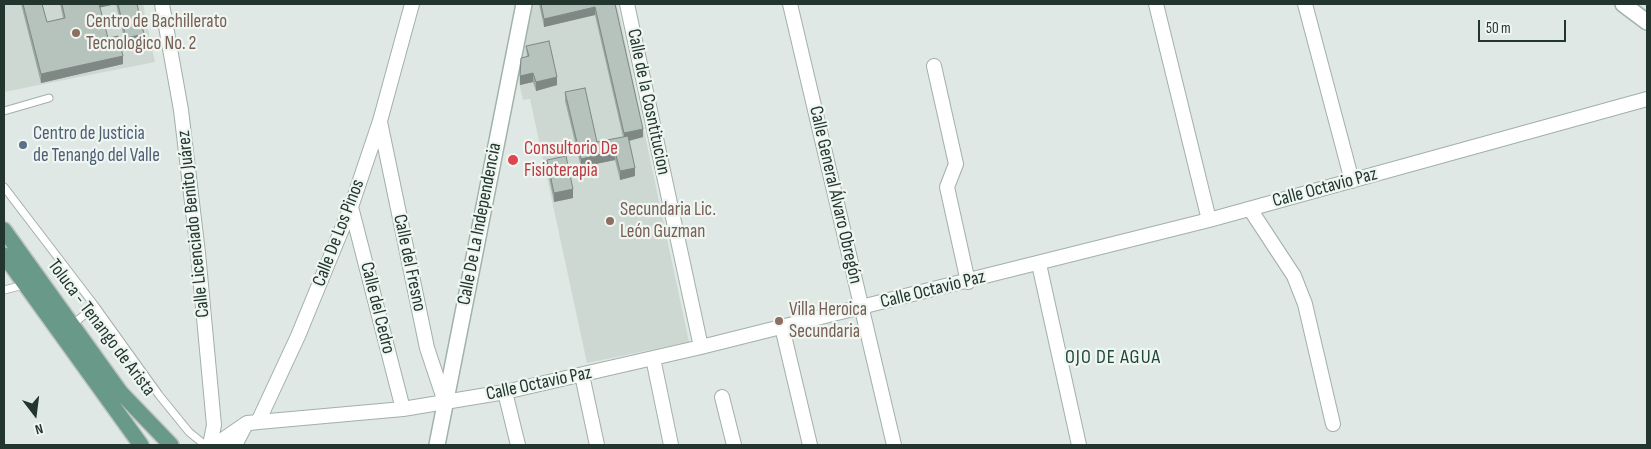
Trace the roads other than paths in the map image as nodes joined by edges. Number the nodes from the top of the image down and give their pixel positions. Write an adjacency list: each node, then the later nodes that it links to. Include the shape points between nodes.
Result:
1 (162, 4): 42 (street, Calle Licenciado Benito Juárez, via 181,110 198,253 214,425)
2 (412, 4): 14 (street, Calle De Los Pinos)
3 (524, 4): 35 (street, Calle De La Independencia)
4 (627, 4): 30 (street, Calle de la Cosntitucion)
5 (790, 4): 27 (street, Calle General Álvaro Obregón)
6 (1156, 4): 19 (street)
7 (1305, 4): 15 (street)
8 (1624, 4): 9 (street)
9 (1647, 22)
10 (934, 66): 23 (street, via 956,164 947,188)
11 (49, 98): 13 (lane)
12 (1647, 99): 15 (street, Calle Octavio Paz)
13 (4, 111)
14 (380, 121): 17 (street, Calle De Los Pinos); 35 (street, Calle del Fresno, via 427,348)
15 (1352, 181): 18 (street, Calle Octavio Paz)
16 (4, 187): 26 (lane)
17 (351, 207): 36 (street, Calle del Cedro); 37 (street, Calle De Los Pinos, via 298,336 258,422)
18 (1250, 209): 19 (street, Calle Octavio Paz); 38 (street, via 1294,276 1305,304)
19 (1209, 220): 22 (street, Calle Octavio Paz)
20 (4, 230): 28 (main road, Toluca - Tenango de Arista)
21 (4, 255): 24 (main road)
22 (1039, 264): 23 (street, Calle Octavio Paz); 52 (street)
23 (968, 282): 27 (street, Calle Octavio Paz)
24 (24, 285): 25 (lane); 39 (main road)
25 (4, 290)
26 (95, 306): 28 (lane); 41 (lane, via 159,395 189,432)
27 (861, 308): 29 (street, Calle Octavio Paz); 51 (street, Calle General Álvaro Obregón)
28 (70, 326): 40 (main road, Toluca - Tenango de Arista, via 121,393)
29 (782, 327): 30 (street, Calle Octavio Paz); 50 (street)
30 (701, 347): 31 (street, Calle Octavio Paz)
31 (653, 358): 32 (street, Calle Octavio Paz); 48 (street)
32 (582, 375): 33 (street, Calle Octavio Paz); 47 (street)
33 (506, 392): 35 (street, Calle Octavio Paz); 46 (street)
34 (722, 396): 49 (street)
35 (446, 402): 36 (street, Calle Octavio Paz); 45 (street, Calle De La Independencia)
36 (403, 409): 37 (street, Calle Octavio Paz)
37 (247, 424): 43 (street, Calle Octavio Paz); 44 (street, Calle De Los Pinos)
38 (1333, 424)
39 (141, 445)
40 (171, 445)
41 (205, 445)
42 (210, 445)
43 (215, 445)
44 (235, 445)
45 (437, 445)
46 (518, 445)
47 (597, 445)
48 (671, 445)
49 (734, 445)
50 (810, 445)
51 (894, 445)
52 (1079, 445)

